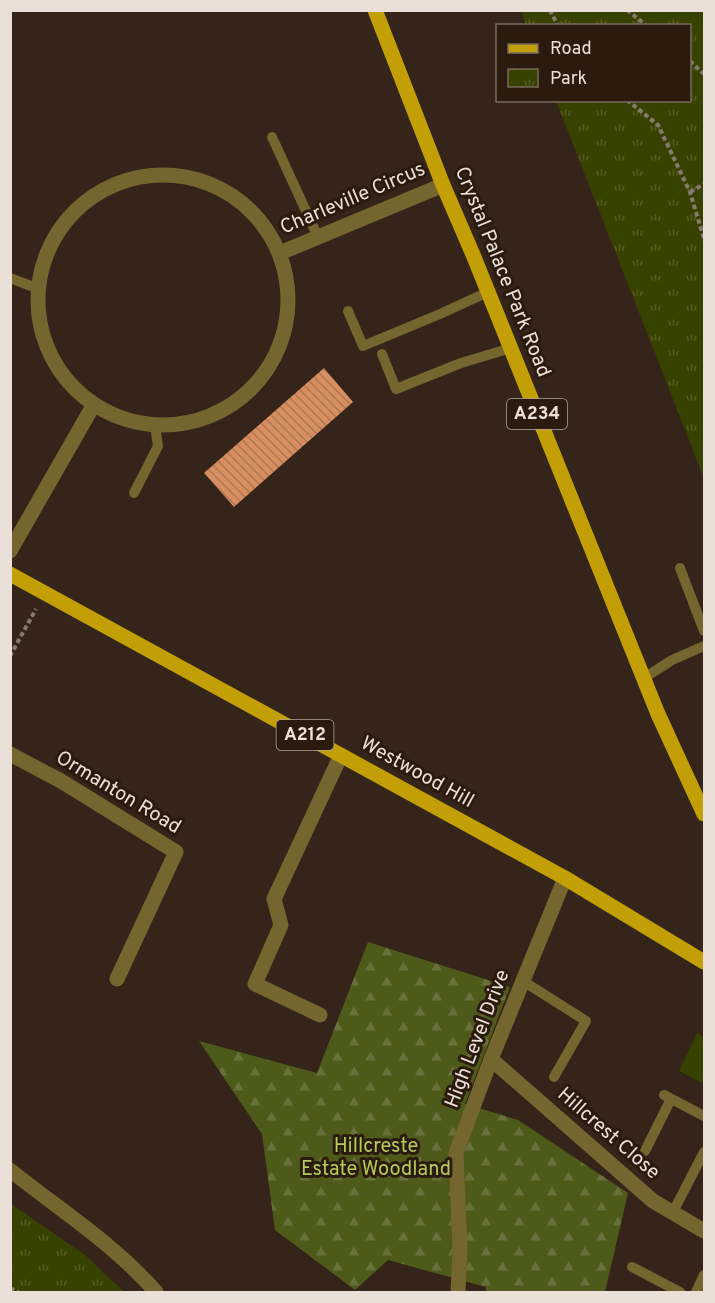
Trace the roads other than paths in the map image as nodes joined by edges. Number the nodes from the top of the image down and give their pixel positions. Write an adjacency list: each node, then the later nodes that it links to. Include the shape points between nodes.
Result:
1 (375, 10): 3 (main road, Crystal Palace Park Road / A234)
2 (272, 137): 4 (lane)
3 (442, 185): 4 (street, Charleville Circus); 8 (main road, Crystal Palace Park Road / A234)
4 (318, 237): 5 (street, Charleville Circus)
5 (280, 253): 7 (street, Charleville Circus, via 266,226 245,204 200,179 169,174 138,177 91,197 63,223 49,246); 13 (street, Charleville Circus, via 290,296 288,323 273,364 253,390 229,408 199,421)
6 (10, 278): 7 (lane)
7 (39, 289): 12 (street, Charleville Circus, via 44,339 64,378)
8 (488, 292): 9 (lane, via 363,346); 10 (main road, Crystal Palace Park Road / A234)
9 (348, 311)
10 (511, 348): 11 (lane, via 396,389); 20 (main road, Crystal Palace Park Road / A234)
11 (382, 354)
12 (93, 406): 13 (street, Charleville Circus, via 121,419); 15 (street)
13 (155, 425): 14 (lane, via 158,446)
14 (134, 493)
15 (10, 551)
16 (680, 568): 18 (lane)
17 (10, 574): 22 (main road, Westwood Hill / A212)
18 (705, 631)
19 (705, 646): 20 (lane)
20 (644, 678): 23 (main road, Crystal Palace Park Road / A234)
21 (10, 754): 26 (street, Ormanton Road, via 176,852)
22 (341, 755): 24 (main road, Westwood Hill / A212); 28 (street, via 274,899 281,926 255,984)
23 (705, 814)
24 (565, 878): 25 (main road, Westwood Hill / A212); 27 (street, High Level Drive)
25 (705, 962)
26 (117, 979)
27 (523, 981): 29 (street, High Level Drive); 30 (lane, via 586,1021)
28 (320, 1015)
29 (491, 1059): 35 (street, Hillcrest Close, via 653,1201); 40 (street, High Level Drive, via 456,1153)
30 (554, 1077)
31 (705, 1116): 32 (lane, via 668,1097)
32 (645, 1151)
33 (705, 1152): 35 (lane)
34 (10, 1170): 39 (street, via 104,1241)
35 (673, 1212): 36 (street, Hillcrest Close)
36 (705, 1231)
37 (632, 1267): 41 (lane)
38 (705, 1275): 42 (lane)
39 (156, 1293)
40 (458, 1293)
41 (680, 1293)
42 (696, 1293)

